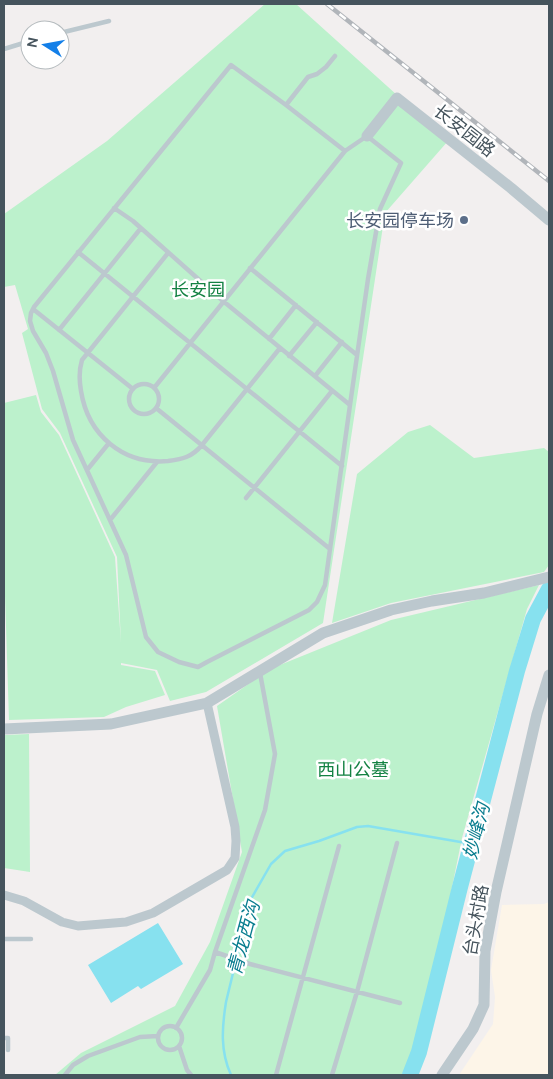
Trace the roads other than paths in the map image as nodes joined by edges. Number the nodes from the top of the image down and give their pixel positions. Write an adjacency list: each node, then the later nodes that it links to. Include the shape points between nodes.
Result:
1 (108, 21): 2 (lane)
2 (70, 30)
3 (20, 44): 4 (lane)
4 (4, 49)
5 (335, 56): 6 (lane, via 326,67 308,77)
6 (286, 105): 8 (lane); 9 (lane, via 231,64)
7 (367, 136): 8 (lane); 10 (street, 长安园路, via 397,98); 27 (lane, via 401,163 380,209)
8 (345, 151): 14 (lane)
9 (114, 208): 11 (lane); 12 (lane)
10 (549, 220)
11 (141, 228): 13 (lane); 15 (lane)
12 (78, 252): 15 (lane); 19 (lane)
13 (168, 253): 16 (lane); 17 (lane)
14 (250, 268): 17 (lane); 18 (lane)
15 (104, 274): 16 (lane); 21 (lane)
16 (133, 297): 24 (lane); 26 (lane)
17 (223, 301): 22 (lane); 24 (lane)
18 (296, 306): 20 (lane); 22 (lane)
19 (33, 309): 21 (lane); 41 (lane, via 32,331 46,353 73,440)
20 (317, 322): 23 (lane); 28 (lane)
21 (59, 330): 26 (lane)
22 (268, 339): 25 (lane)
23 (342, 342): 27 (lane); 29 (lane)
24 (190, 343): 30 (lane); 32 (lane)
25 (280, 348): 28 (lane); 32 (lane)
26 (88, 353): 31 (lane); 37 (lane, via 79,368 82,402 94,427)
27 (358, 355): 34 (lane)
28 (289, 356): 29 (lane)
29 (315, 376): 33 (lane)
30 (154, 388): 31 (lane, via 140,384); 35 (lane, via 159,396)
31 (133, 389): 35 (lane, via 129,400 133,410 146,414)
32 (247, 389): 36 (lane); 38 (lane)
33 (332, 391): 34 (lane); 36 (lane)
34 (350, 405): 40 (lane)
35 (156, 408): 38 (lane)
36 (300, 431): 40 (lane); 42 (lane)
37 (109, 443): 39 (lane, via 129,455); 41 (lane)
38 (202, 445): 39 (lane, via 190,456); 42 (lane)
39 (157, 462): 44 (lane)
40 (342, 466): 45 (lane)
41 (87, 470): 44 (lane)
42 (254, 487): 43 (lane); 45 (lane)
43 (246, 498)
44 (110, 520): 45 (lane, via 126,555 146,637 158,652 198,667 309,610 325,585)
45 (330, 549)
46 (549, 577): 47 (street, via 382,613 323,633)
47 (259, 671): 49 (street); 56 (lane, via 274,754 266,810)
48 (549, 675): 69 (street, 台头村路, via 537,714 484,951 484,1005)
49 (207, 703): 50 (street, via 111,724); 53 (street, via 235,827 235,858 227,870 153,913 126,922 78,926)
50 (4, 729)
51 (397, 843): 58 (lane)
52 (339, 846): 57 (lane)
53 (4, 895)
54 (4, 939): 55 (lane)
55 (31, 939)
56 (215, 952): 57 (lane); 60 (lane, via 210,970)
57 (303, 978): 58 (lane); 67 (lane)
58 (357, 992): 59 (lane); 68 (lane)
59 (400, 1003)
60 (176, 1028): 61 (lane, via 165,1027); 63 (lane, via 182,1038)
61 (158, 1036): 63 (lane, via 159,1044 165,1049 173,1050); 65 (lane, via 140,1037 88,1056 73,1065)
62 (4, 1038): 64 (lane, via 8,1038)
63 (179, 1046): 66 (lane, via 187,1070)
64 (8, 1050)
65 (66, 1075)
66 (192, 1075)
67 (276, 1075)
68 (332, 1075)
69 (445, 1075)

